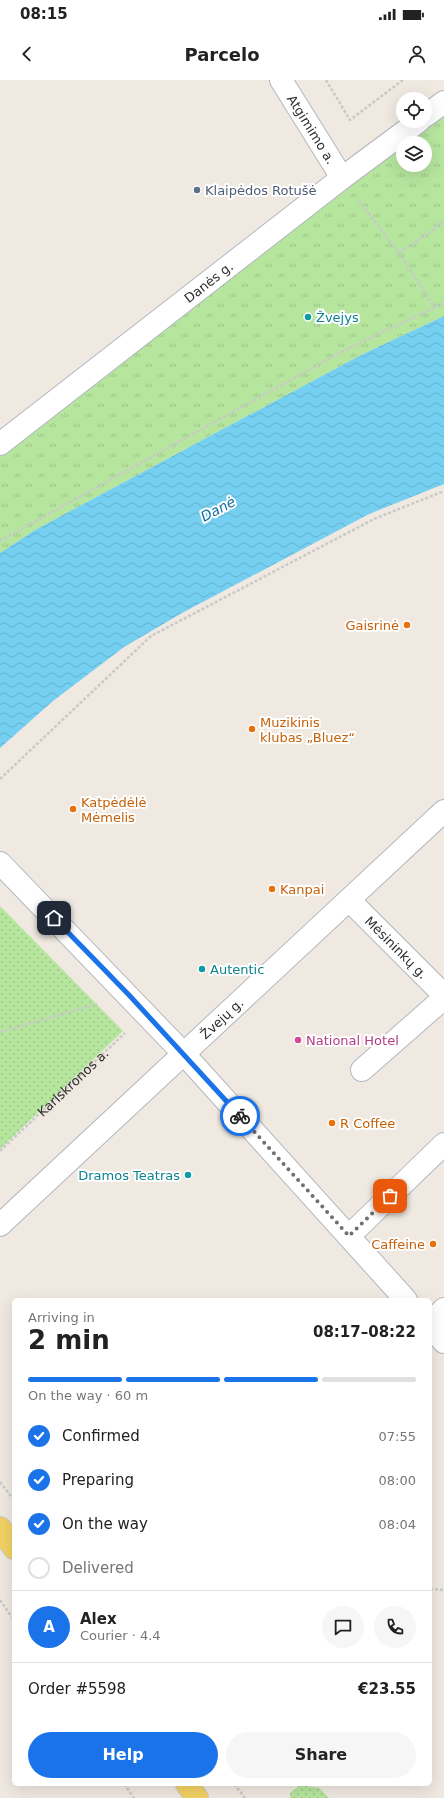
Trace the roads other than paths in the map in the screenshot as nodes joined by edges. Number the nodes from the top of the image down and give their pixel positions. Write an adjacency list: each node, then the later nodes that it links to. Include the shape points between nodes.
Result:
1 (280, 80): 5 (street, Atgimimo a.)
2 (444, 102): 3 (street)
3 (432, 111)
4 (410, 128): 5 (street, Danės g.)
5 (342, 178): 6 (street, Danės g.)
6 (0, 444)
7 (444, 811): 9 (street, Žvejų g.)
8 (0, 863): 12 (street)
9 (349, 900): 10 (street, Mėsininkų g.); 12 (street, Žvejų g.)
10 (444, 994)
11 (444, 998): 13 (street)
12 (184, 1054): 15 (street, Žvejų g.); 16 (street)
13 (362, 1070)
14 (444, 1144): 16 (street)
15 (0, 1225)
16 (349, 1236): 17 (street)
17 (404, 1298)
18 (444, 1309): 19 (street)
19 (432, 1321)
20 (432, 1328): 21 (street)
21 (444, 1342)
22 (0, 1528): 23 (main road)
23 (12, 1545)
24 (188, 1786): 25 (main road)
25 (197, 1798)

